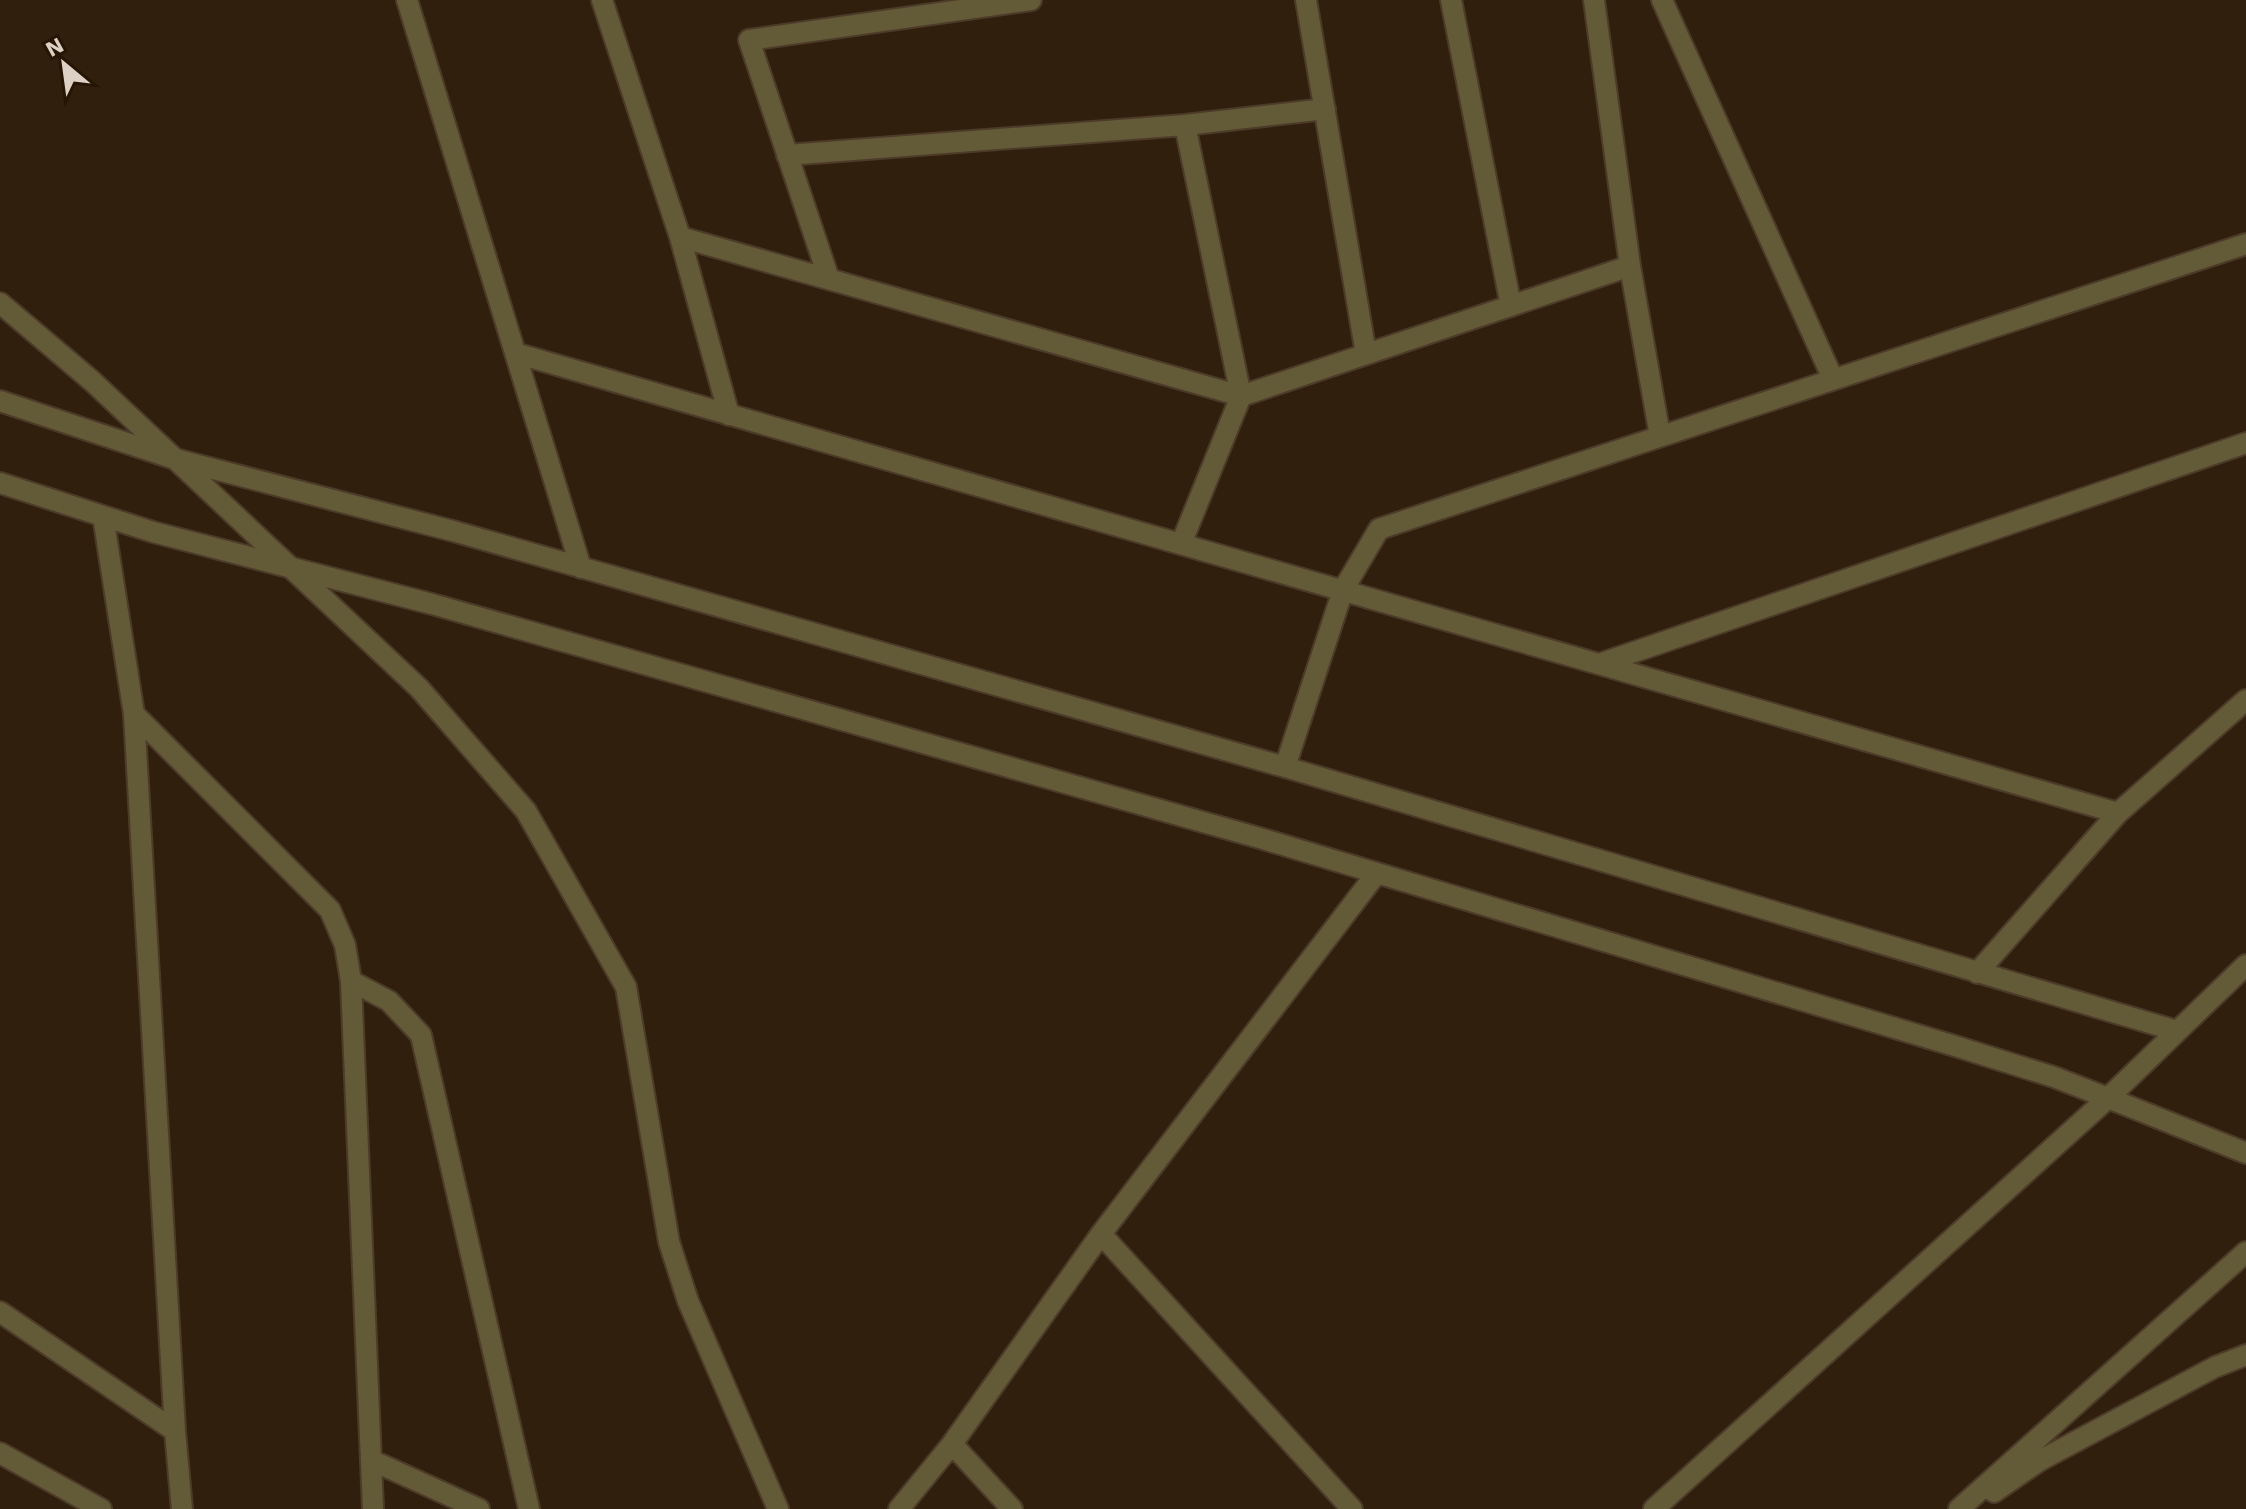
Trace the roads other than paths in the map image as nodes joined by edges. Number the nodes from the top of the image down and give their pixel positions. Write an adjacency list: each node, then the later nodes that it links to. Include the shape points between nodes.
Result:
1 (407, 0): 17 (street)
2 (602, 0): 11 (street)
3 (1031, 0): 10 (street, via 749,40)
4 (1306, 0): 8 (street)
5 (1451, 0): 16 (street)
6 (1594, 0): 13 (street)
7 (1662, 0): 19 (street)
8 (1325, 109): 9 (street); 18 (street)
9 (1185, 125): 10 (street); 20 (street)
10 (787, 155): 14 (street)
11 (680, 237): 14 (street); 22 (street)
12 (2246, 244): 19 (street)
13 (1630, 266): 16 (street); 23 (street)
14 (829, 279): 20 (street)
15 (0, 303): 25 (street)
16 (1511, 306): 18 (street)
17 (515, 353): 22 (street); 29 (street)
18 (1366, 354): 20 (street)
19 (1833, 379): 23 (street)
20 (1241, 396): 28 (street)
21 (0, 401): 25 (street)
22 (729, 415): 28 (street)
23 (1660, 436): 31 (street, via 1379,529)
24 (2246, 443): 32 (street)
25 (175, 459): 29 (street); 30 (street)
26 (0, 483): 27 (street)
27 (103, 516): 30 (street); 34 (street)
28 (1181, 544): 31 (street)
29 (581, 568): 35 (street)
30 (294, 570): 37 (street, via 432,604); 58 (street, via 419,688 526,811 626,987 669,1242 688,1301)
31 (1343, 590): 32 (street); 35 (street)
32 (1599, 664): 36 (street)
33 (2246, 700): 36 (street)
34 (134, 714): 40 (street, via 330,910 345,945); 48 (street)
35 (1285, 767): 39 (street)
36 (2118, 813): 39 (street)
37 (1376, 874): 42 (street, via 1955,1046); 44 (street)
38 (2246, 965): 41 (street)
39 (1977, 973): 41 (street)
40 (351, 981): 51 (street); 57 (street, via 389,1001 421,1035)
41 (2177, 1031): 42 (street)
42 (2108, 1098): 43 (street); 61 (street)
43 (2246, 1153)
44 (1101, 1234): 49 (street); 52 (street)
45 (2246, 1252): 62 (street)
46 (0, 1312): 48 (street)
47 (2246, 1355): 63 (street, via 2039,1461)
48 (175, 1431): 54 (street)
49 (952, 1444): 59 (street); 60 (street)
50 (0, 1453): 53 (street)
51 (371, 1460): 55 (street); 56 (street)
52 (1350, 1508)
53 (101, 1509)
54 (182, 1509)
55 (373, 1509)
56 (479, 1509)
57 (529, 1509)
58 (778, 1509)
59 (899, 1509)
60 (1012, 1509)
61 (1654, 1509)
62 (1959, 1509)
63 (1970, 1509)

